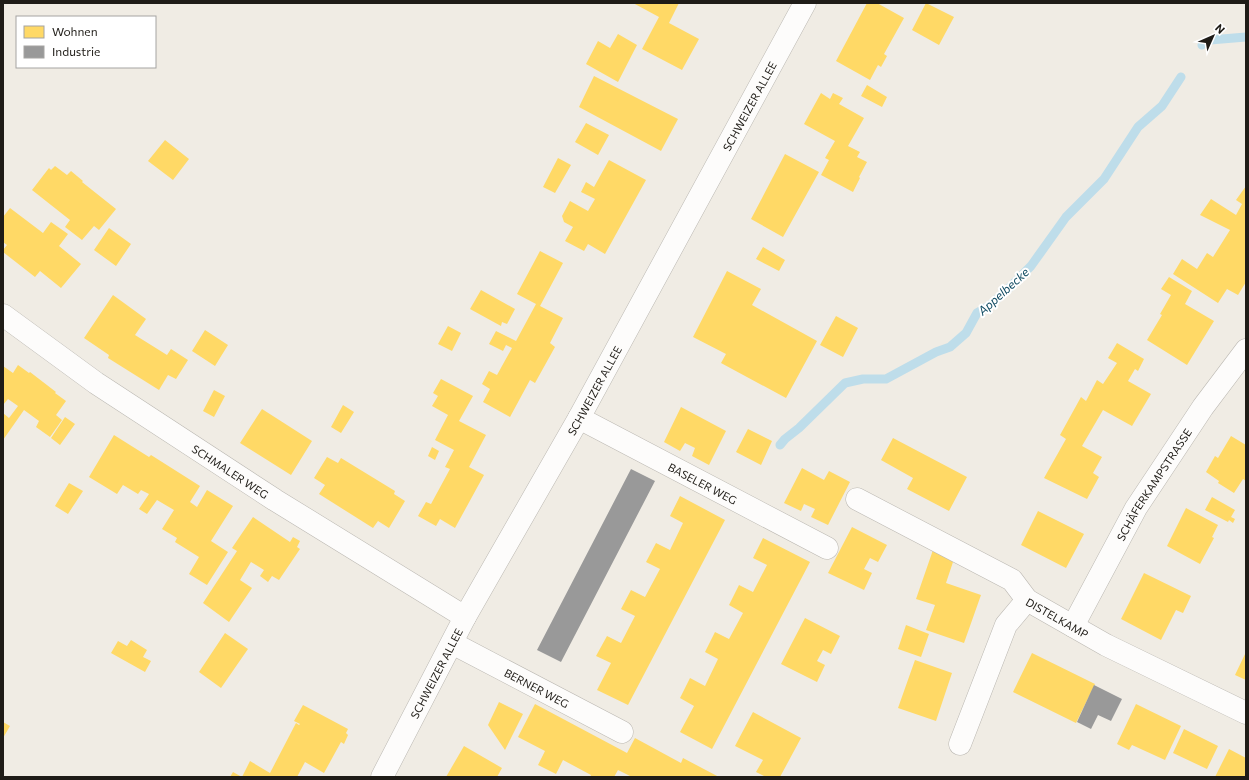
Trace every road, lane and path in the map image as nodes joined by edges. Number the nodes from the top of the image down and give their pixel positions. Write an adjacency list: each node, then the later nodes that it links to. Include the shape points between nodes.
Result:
1 (805, 3): 4 (street, SCHWEIZER ALLEE)
2 (3, 315): 8 (street, SCHMALER WEG, via 96,383 275,500)
3 (1246, 350): 9 (street, SCHÄFERKAMPSTRASSE, via 1203,407 1136,508)
4 (579, 418): 6 (street, BASELER WEG); 8 (street, SCHWEIZER ALLEE)
5 (857, 499): 7 (street, DISTELKAMP, via 1012,580)
6 (827, 548)
7 (1027, 600): 9 (street, DISTELKAMP); 13 (street, via 1006,625)
8 (465, 618): 10 (street, SCHWEIZER ALLEE)
9 (1073, 626): 11 (street, DISTELKAMP, via 1106,645)
10 (452, 643): 12 (street, BERNER WEG); 14 (street, SCHWEIZER ALLEE)
11 (1246, 713)
12 (622, 732)
13 (960, 744)
14 (382, 777)

